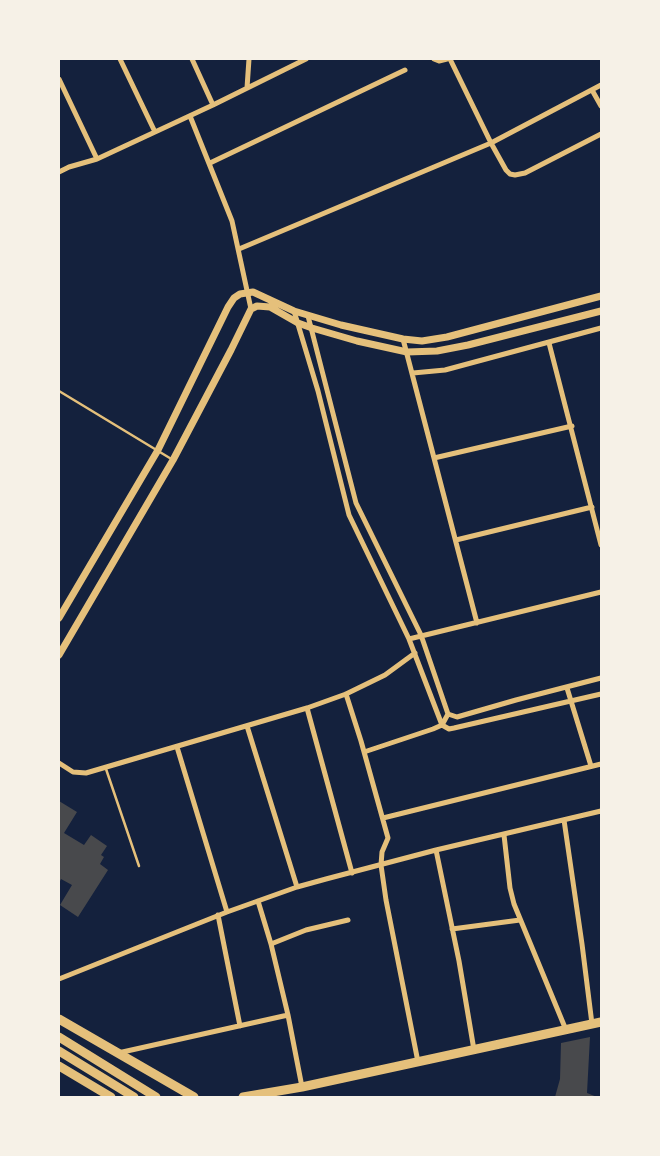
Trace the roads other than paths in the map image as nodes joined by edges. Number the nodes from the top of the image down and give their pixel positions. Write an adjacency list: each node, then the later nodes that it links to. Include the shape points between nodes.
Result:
1 (120, 59): 15 (street)
2 (192, 59): 12 (street)
3 (249, 59): 10 (street)
4 (305, 59): 10 (street)
5 (434, 59): 6 (street)
6 (449, 59): 17 (street)
7 (405, 70): 19 (street)
8 (59, 79): 18 (street)
9 (601, 85): 11 (street)
10 (247, 88): 12 (street)
11 (592, 90): 13 (street); 17 (street)
12 (213, 105): 14 (street)
13 (601, 106)
14 (190, 116): 15 (street); 19 (street)
15 (154, 132): 18 (street)
16 (601, 134): 17 (street, via 515,175 506,170)
17 (491, 143): 21 (street)
18 (97, 159): 20 (street)
19 (210, 163): 21 (street)
20 (59, 172)
21 (239, 249): 22 (street)
22 (247, 292): 24 (street); 25 (street, via 257,293); 37 (street, via 234,298 228,307)
23 (601, 296): 31 (street, via 447,337 422,341)
24 (251, 309): 28 (street, via 270,307); 39 (street)
25 (294, 311): 27 (street); 28 (street)
26 (601, 311): 33 (street, via 468,345)
27 (308, 316): 29 (street); 31 (street)
28 (298, 323): 29 (street); 47 (street, via 349,515)
29 (312, 328): 33 (street); 46 (street, via 356,502)
30 (601, 328): 32 (street)
31 (403, 339): 33 (street)
32 (550, 343): 34 (street, via 445,370); 36 (street)
33 (407, 352): 34 (street)
34 (413, 373): 38 (street)
35 (59, 391): 37 (lane)
36 (572, 426): 38 (street); 40 (street)
37 (158, 450): 39 (lane); 44 (street)
38 (434, 458): 41 (street)
39 (173, 460): 49 (street)
40 (592, 507): 41 (street); 42 (street)
41 (456, 540): 45 (street)
42 (601, 545)
43 (601, 592): 45 (street)
44 (59, 618)
45 (477, 623): 46 (street)
46 (421, 636): 47 (street); 56 (street)
47 (409, 639): 48 (street)
48 (415, 653): 52 (street, via 384,675); 57 (street)
49 (59, 655)
50 (601, 678): 51 (street)
51 (568, 688): 54 (street); 56 (street, via 457,717)
52 (346, 694): 55 (street); 60 (street)
53 (601, 694): 54 (street)
54 (571, 701): 57 (street, via 449,729); 63 (street)
55 (307, 708): 58 (street); 72 (street)
56 (448, 714): 57 (street)
57 (442, 725): 60 (street)
58 (247, 726): 59 (street); 73 (street)
59 (177, 747): 64 (street); 75 (street)
60 (364, 752): 66 (street)
61 (59, 763): 64 (street, via 67,770 80,773)
62 (601, 764): 63 (street)
63 (591, 766): 66 (street)
64 (106, 767): 71 (lane)
65 (601, 811): 67 (street)
66 (383, 818): 70 (street, via 388,838)
67 (564, 820): 68 (street); 84 (street)
68 (504, 835): 69 (street); 78 (street, via 511,895)
69 (436, 850): 70 (street); 79 (street)
70 (381, 865): 72 (street); 91 (street)
71 (138, 866)
72 (352, 873): 73 (street)
73 (297, 887): 74 (street)
74 (258, 901): 75 (street); 80 (street)
75 (228, 912): 76 (street)
76 (218, 916): 81 (street); 85 (street)
77 (348, 920): 80 (street, via 306,930)
78 (520, 920): 79 (street); 86 (street)
79 (452, 929): 88 (street)
80 (271, 944): 82 (street)
81 (59, 979)
82 (288, 1015): 85 (street); 93 (street)
83 (59, 1019): 90 (highway)
84 (596, 1023): 86 (highway)
85 (240, 1026): 90 (street)
86 (566, 1031): 88 (highway)
87 (59, 1037): 96 (highway)
88 (474, 1050): 91 (highway)
89 (59, 1051): 95 (highway)
90 (117, 1053): 97 (highway)
91 (419, 1063): 93 (highway)
92 (59, 1066): 94 (highway)
93 (302, 1087): 98 (highway)
94 (111, 1097)
95 (134, 1097)
96 (156, 1097)
97 (194, 1097)
98 (243, 1097)

